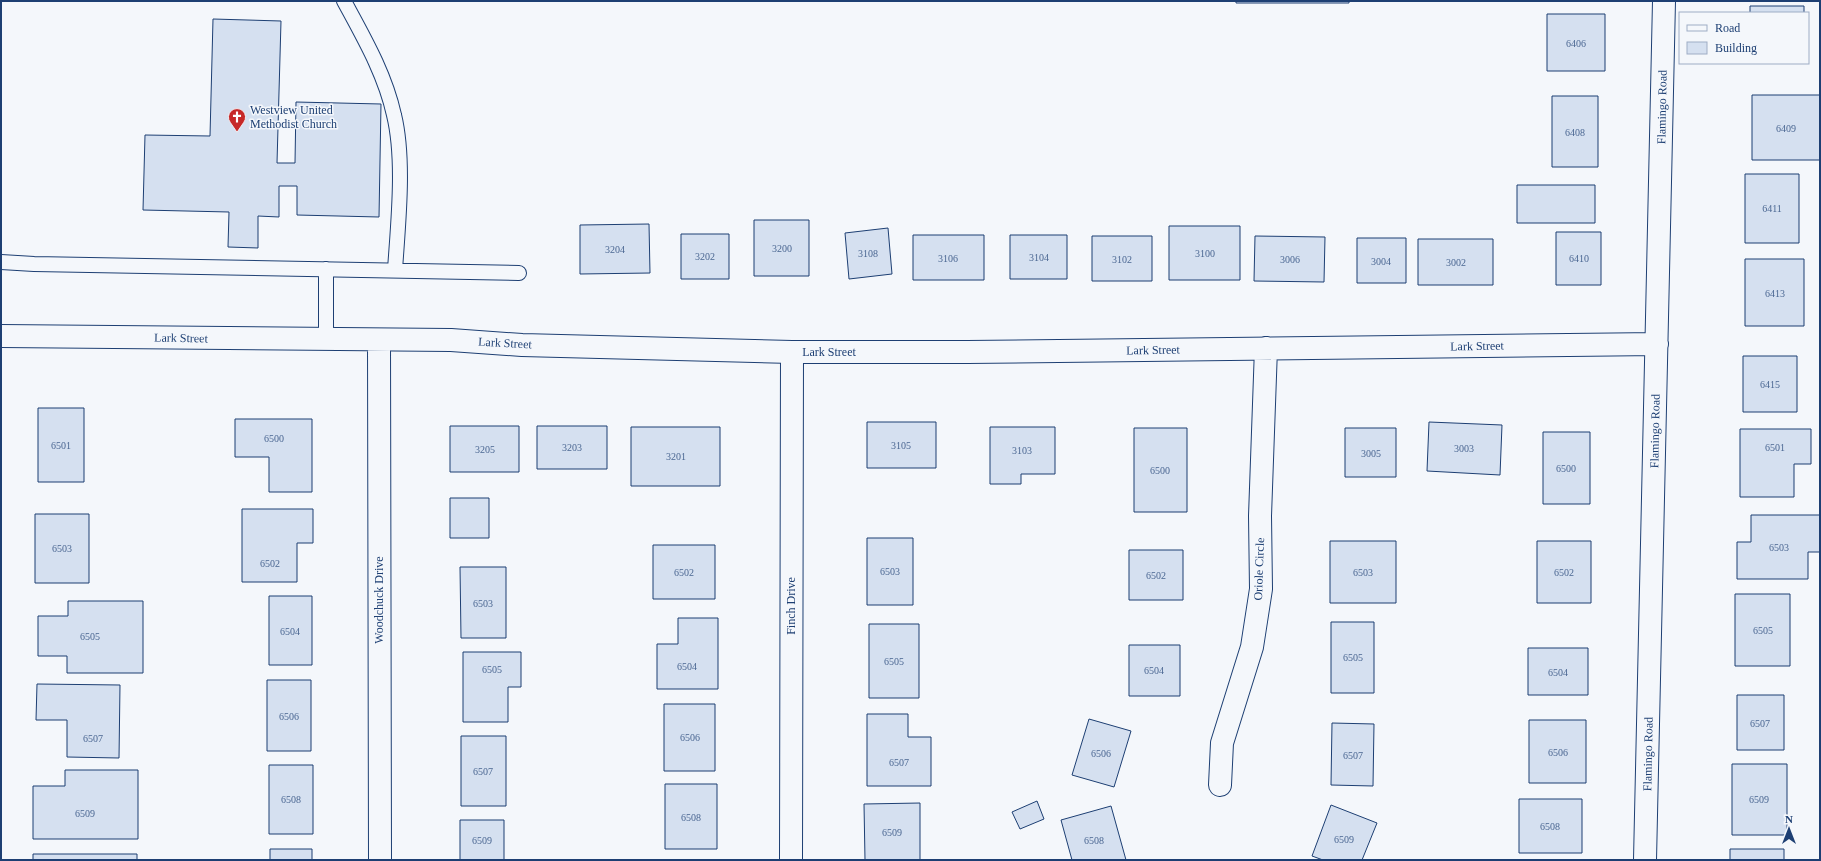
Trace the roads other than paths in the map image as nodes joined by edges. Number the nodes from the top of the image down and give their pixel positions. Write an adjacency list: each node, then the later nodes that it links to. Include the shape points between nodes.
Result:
1 (344, 1): 5 (lane, via 376,59 395,115 399,157)
2 (1664, 1): 10 (street, Flamingo Road)
3 (1, 262): 4 (lane)
4 (326, 270): 5 (lane); 8 (lane)
5 (395, 270): 6 (lane)
6 (519, 273)
7 (1, 336): 8 (street, Lark Street)
8 (326, 339): 9 (street, Lark Street)
9 (379, 340): 12 (street, Lark Street, via 451,340 522,345); 14 (street, Woodchuck Drive)
10 (1657, 344): 11 (street, Lark Street); 16 (street, Flamingo Road)
11 (1266, 348): 12 (street, Lark Street); 13 (street, Oriole Circle, via 1260,516 1261,589 1252,647 1222,743)
12 (792, 352): 15 (street, Finch Drive)
13 (1220, 785)
14 (380, 860)
15 (791, 860)
16 (1645, 860)

